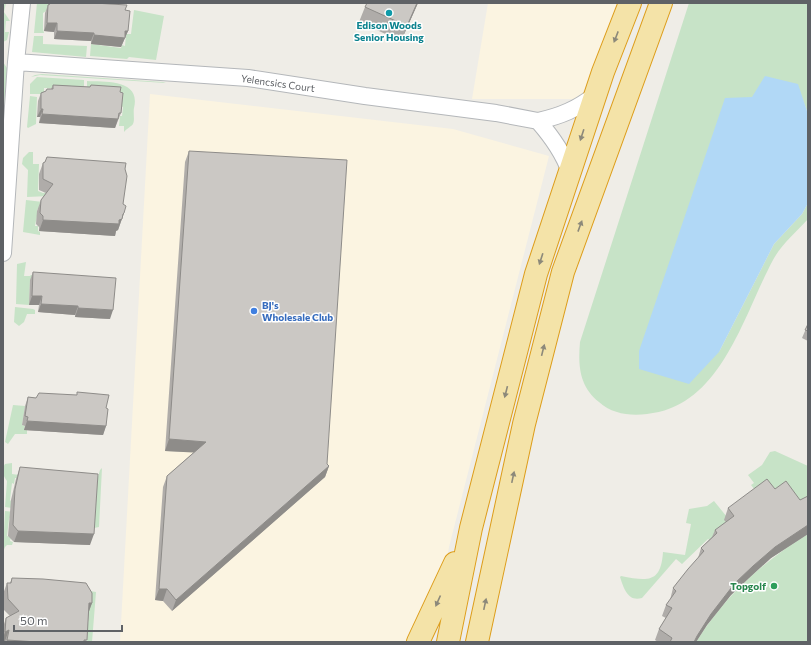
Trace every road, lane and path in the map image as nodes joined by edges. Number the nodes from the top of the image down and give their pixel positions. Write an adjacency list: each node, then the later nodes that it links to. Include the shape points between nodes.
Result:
1 (22, 3): 4 (street)
2 (630, 3): 5 (highway, one-way to 5)
3 (661, 3): 12 (highway, one-way to 3, via 524,424 563,272)
4 (16, 62): 6 (street, Yelencsics Court, via 248,78); 8 (street)
5 (595, 95): 6 (street, Yelencsics Court, via 581,106 553,118); 7 (highway, one-way to 7)
6 (538, 121): 7 (street, via 553,138)
7 (570, 172): 9 (highway, one-way to 9, via 536,274)
8 (3, 253)
9 (471, 528): 10 (highway, one-way to 10); 11 (highway)
10 (418, 642)
11 (448, 642)
12 (477, 642)

